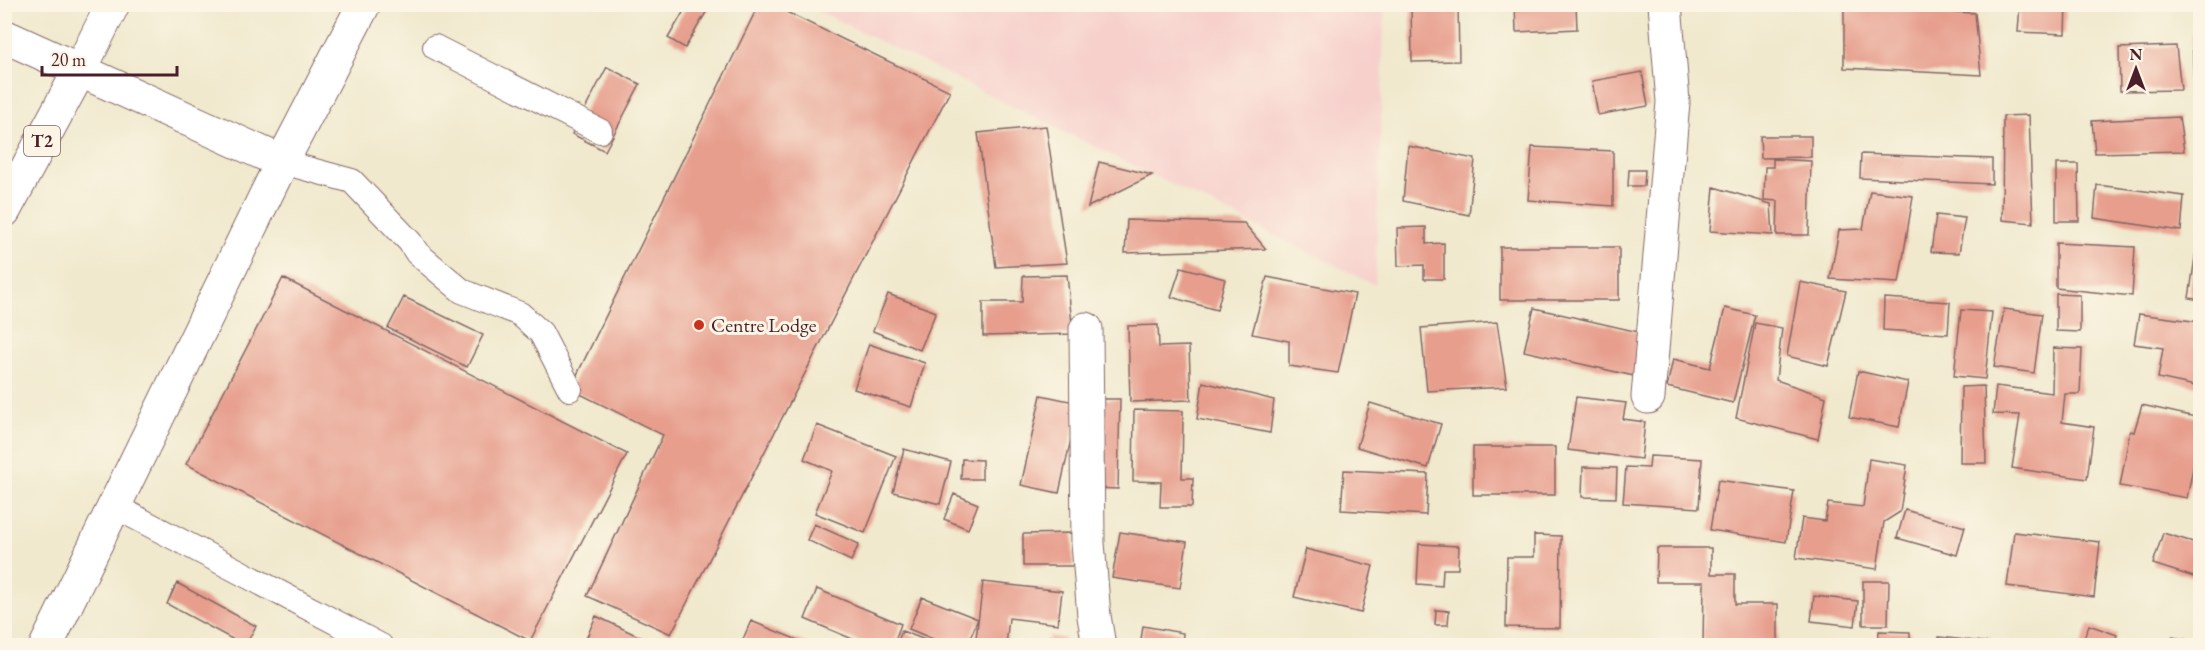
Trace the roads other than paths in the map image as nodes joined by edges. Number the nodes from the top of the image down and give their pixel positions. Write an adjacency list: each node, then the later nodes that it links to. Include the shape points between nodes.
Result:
1 (113, 4): 6 (street, T2)
2 (364, 4): 8 (street)
3 (1665, 4): 12 (street, via 1673,102)
4 (4, 36): 6 (street)
5 (435, 47): 7 (lane)
6 (80, 70): 8 (street); 9 (street, T2)
7 (600, 131)
8 (282, 162): 11 (lane, via 352,181 417,253 462,291 519,315 541,333); 13 (street)
9 (4, 211)
10 (1086, 329): 16 (street, via 1088,543)
11 (570, 389)
12 (1648, 398)
13 (114, 506): 14 (street); 15 (lane)
14 (46, 645)
15 (381, 645)
16 (1099, 645)

